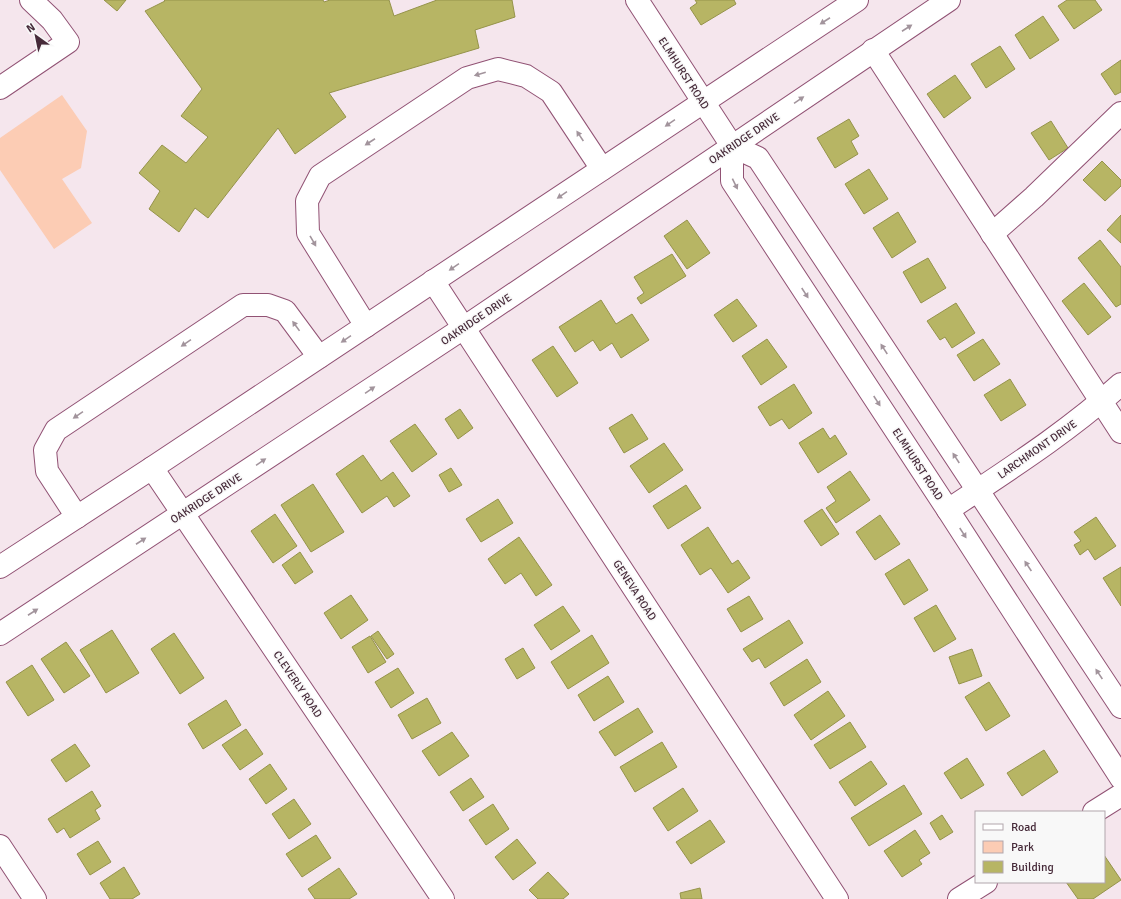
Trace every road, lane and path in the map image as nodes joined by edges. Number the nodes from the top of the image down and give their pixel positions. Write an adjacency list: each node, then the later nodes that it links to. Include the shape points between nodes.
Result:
1 (31, 0): 6 (street, via 52,20 68,42)
2 (637, 0): 7 (street, ELMHURST ROAD)
3 (857, 0): 7 (street, one-way to 7)
4 (949, 0): 5 (street, OAKRIDGE DRIVE, one-way to 4)
5 (873, 50): 9 (street, OAKRIDGE DRIVE, one-way to 5); 11 (street)
6 (0, 88)
7 (703, 102): 9 (street, ELMHURST ROAD); 10 (street, one-way to 10)
8 (1121, 113): 11 (street)
9 (732, 146): 14 (street, OAKRIDGE DRIVE); 20 (street, one-way to 9, via 758,158); 21 (street, ELMHURST ROAD, one-way to 21, via 732,181)
10 (602, 169): 12 (street, one-way to 12); 13 (street, one-way to 13, via 551,92 526,76 498,69 467,78 320,176 307,201 308,232)
11 (992, 234): 17 (street)
12 (433, 280): 13 (street); 14 (street, GENEVA ROAD)
13 (366, 326): 15 (street, one-way to 15)
14 (465, 327): 22 (street, OAKRIDGE DRIVE, one-way to 14); 34 (street, GENEVA ROAD)
15 (319, 357): 19 (street); 23 (street, one-way to 23, via 285,311 268,305 243,305 56,430 45,450 47,470)
16 (1121, 384): 17 (street, LARCHMONT DRIVE)
17 (1101, 402): 18 (street); 20 (street, LARCHMONT DRIVE, via 1040,449)
18 (1121, 432)
19 (152, 468): 22 (street, CLEVERLY ROAD); 23 (street)
20 (977, 490): 21 (street, LARCHMONT DRIVE); 26 (street, one-way to 20)
21 (948, 510): 27 (street, ELMHURST ROAD, one-way to 27)
22 (183, 514): 25 (street, OAKRIDGE DRIVE, one-way to 22); 33 (street, CLEVERLY ROAD)
23 (77, 517): 24 (street)
24 (0, 567)
25 (0, 634)
26 (1121, 707)
27 (1121, 778)
28 (1121, 795): 29 (street)
29 (1096, 811)
30 (0, 846): 32 (street)
31 (984, 883): 35 (street)
32 (36, 899)
33 (443, 899)
34 (837, 899)
35 (959, 899)

